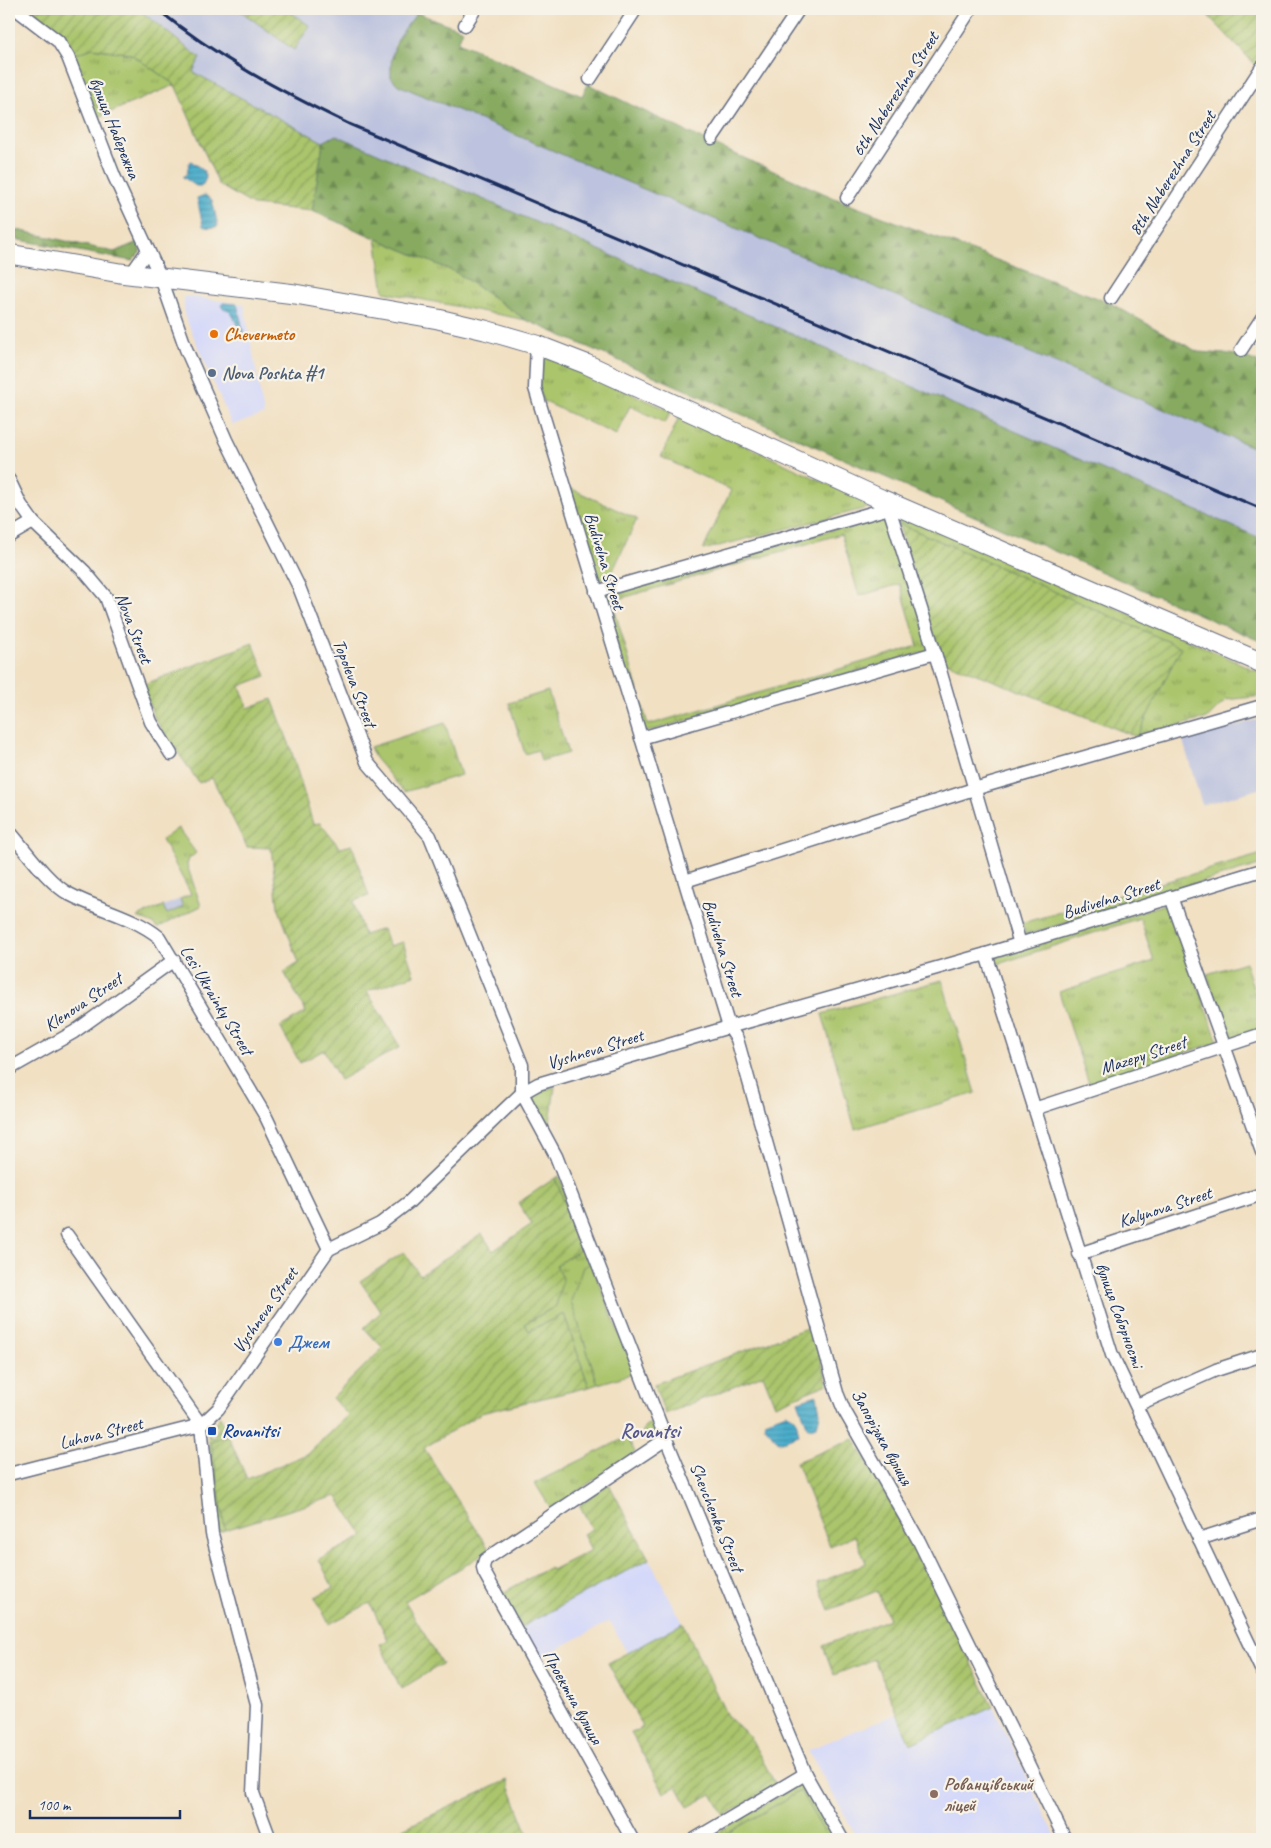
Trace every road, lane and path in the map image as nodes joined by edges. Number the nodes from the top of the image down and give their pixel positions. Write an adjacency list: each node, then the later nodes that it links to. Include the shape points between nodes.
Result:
1 (16, 9): 11 (street, вулиця Набережна, via 58,41 68,57 114,176)
2 (475, 9): 6 (street)
3 (636, 9): 8 (street)
4 (799, 9): 9 (street)
5 (972, 9): 10 (street, 6th Naberezhna Street)
6 (465, 25)
7 (1262, 67): 15 (street, 8th Naberezhna Street)
8 (590, 79)
9 (712, 138)
10 (848, 198)
11 (148, 250): 13 (street); 14 (street, вулиця Набережна)
12 (9, 254): 13 (main road)
13 (130, 274): 14 (main road)
14 (161, 278): 17 (main road, via 295,294 485,330); 41 (street, Topoleva Street, via 186,349 226,440 299,587 367,762 430,836 522,1065)
15 (1111, 298)
16 (1262, 318): 18 (street)
17 (537, 346): 20 (main road, via 586,364); 23 (street, Budivelna Street, via 535,388)
18 (1241, 350)
19 (9, 480): 21 (street, Nova Street)
20 (885, 504): 23 (street); 24 (street); 25 (main road)
21 (33, 522): 22 (street); 28 (street, Nova Street, via 86,572 106,597 151,722)
22 (9, 536)
23 (596, 592): 27 (street, Budivelna Street)
24 (935, 653): 27 (street); 29 (street)
25 (1262, 663)
26 (1262, 706): 29 (street)
27 (641, 738): 32 (street, Budivelna Street)
28 (171, 754)
29 (974, 790): 32 (street); 34 (street)
30 (9, 831): 36 (street, Lesi Ukrainky Street, via 54,884 68,894 147,927 159,937)
31 (1262, 870): 33 (street, Budivelna Street)
32 (685, 881): 37 (street, Budivelna Street)
33 (1171, 897): 34 (street, Budivelna Street); 39 (street)
34 (1020, 944): 35 (street, Budivelna Street)
35 (986, 954): 37 (street, Budivelna Street); 42 (street, вулиця Соборності)
36 (174, 960): 40 (street, Klenova Street, via 74,1032); 46 (street, Lesi Ukrainky Street, via 266,1118)
37 (729, 1027): 41 (street, Vyshneva Street, via 538,1084); 61 (street, Запорізька вулиця, via 737,1038 844,1410 919,1541)
38 (1262, 1034): 39 (street, Mazepy Street)
39 (1225, 1046): 42 (street, Mazepy Street); 43 (street)
40 (9, 1069)
41 (522, 1093): 46 (street, Vyshneva Street, via 409,1202 380,1224); 51 (street, Shevchenka Street, via 556,1156)
42 (1034, 1109): 47 (street, вулиця Соборності)
43 (1262, 1152)
44 (1262, 1194): 47 (street, Kalynova Street)
45 (67, 1235): 50 (street)
46 (329, 1249): 50 (street, Vyshneva Street, via 218,1409)
47 (1079, 1254): 49 (street, вулиця Соборності, via 1112,1355)
48 (1262, 1355): 49 (street, via 1216,1370)
49 (1137, 1405): 54 (street, вулиця Соборності)
50 (201, 1426): 52 (street, Luhova Street); 57 (street, via 212,1534 257,1705 253,1793)
51 (666, 1439): 56 (street, Shevchenka Street); 58 (street, Проектна вулиця, via 485,1560 483,1567)
52 (9, 1474)
53 (1262, 1519): 54 (street)
54 (1200, 1539): 55 (street, вулиця Соборності)
55 (1262, 1672)
56 (805, 1774): 59 (street); 60 (street, Shevchenka Street)
57 (270, 1839)
58 (632, 1839)
59 (695, 1839)
60 (842, 1839)
61 (1065, 1839)

